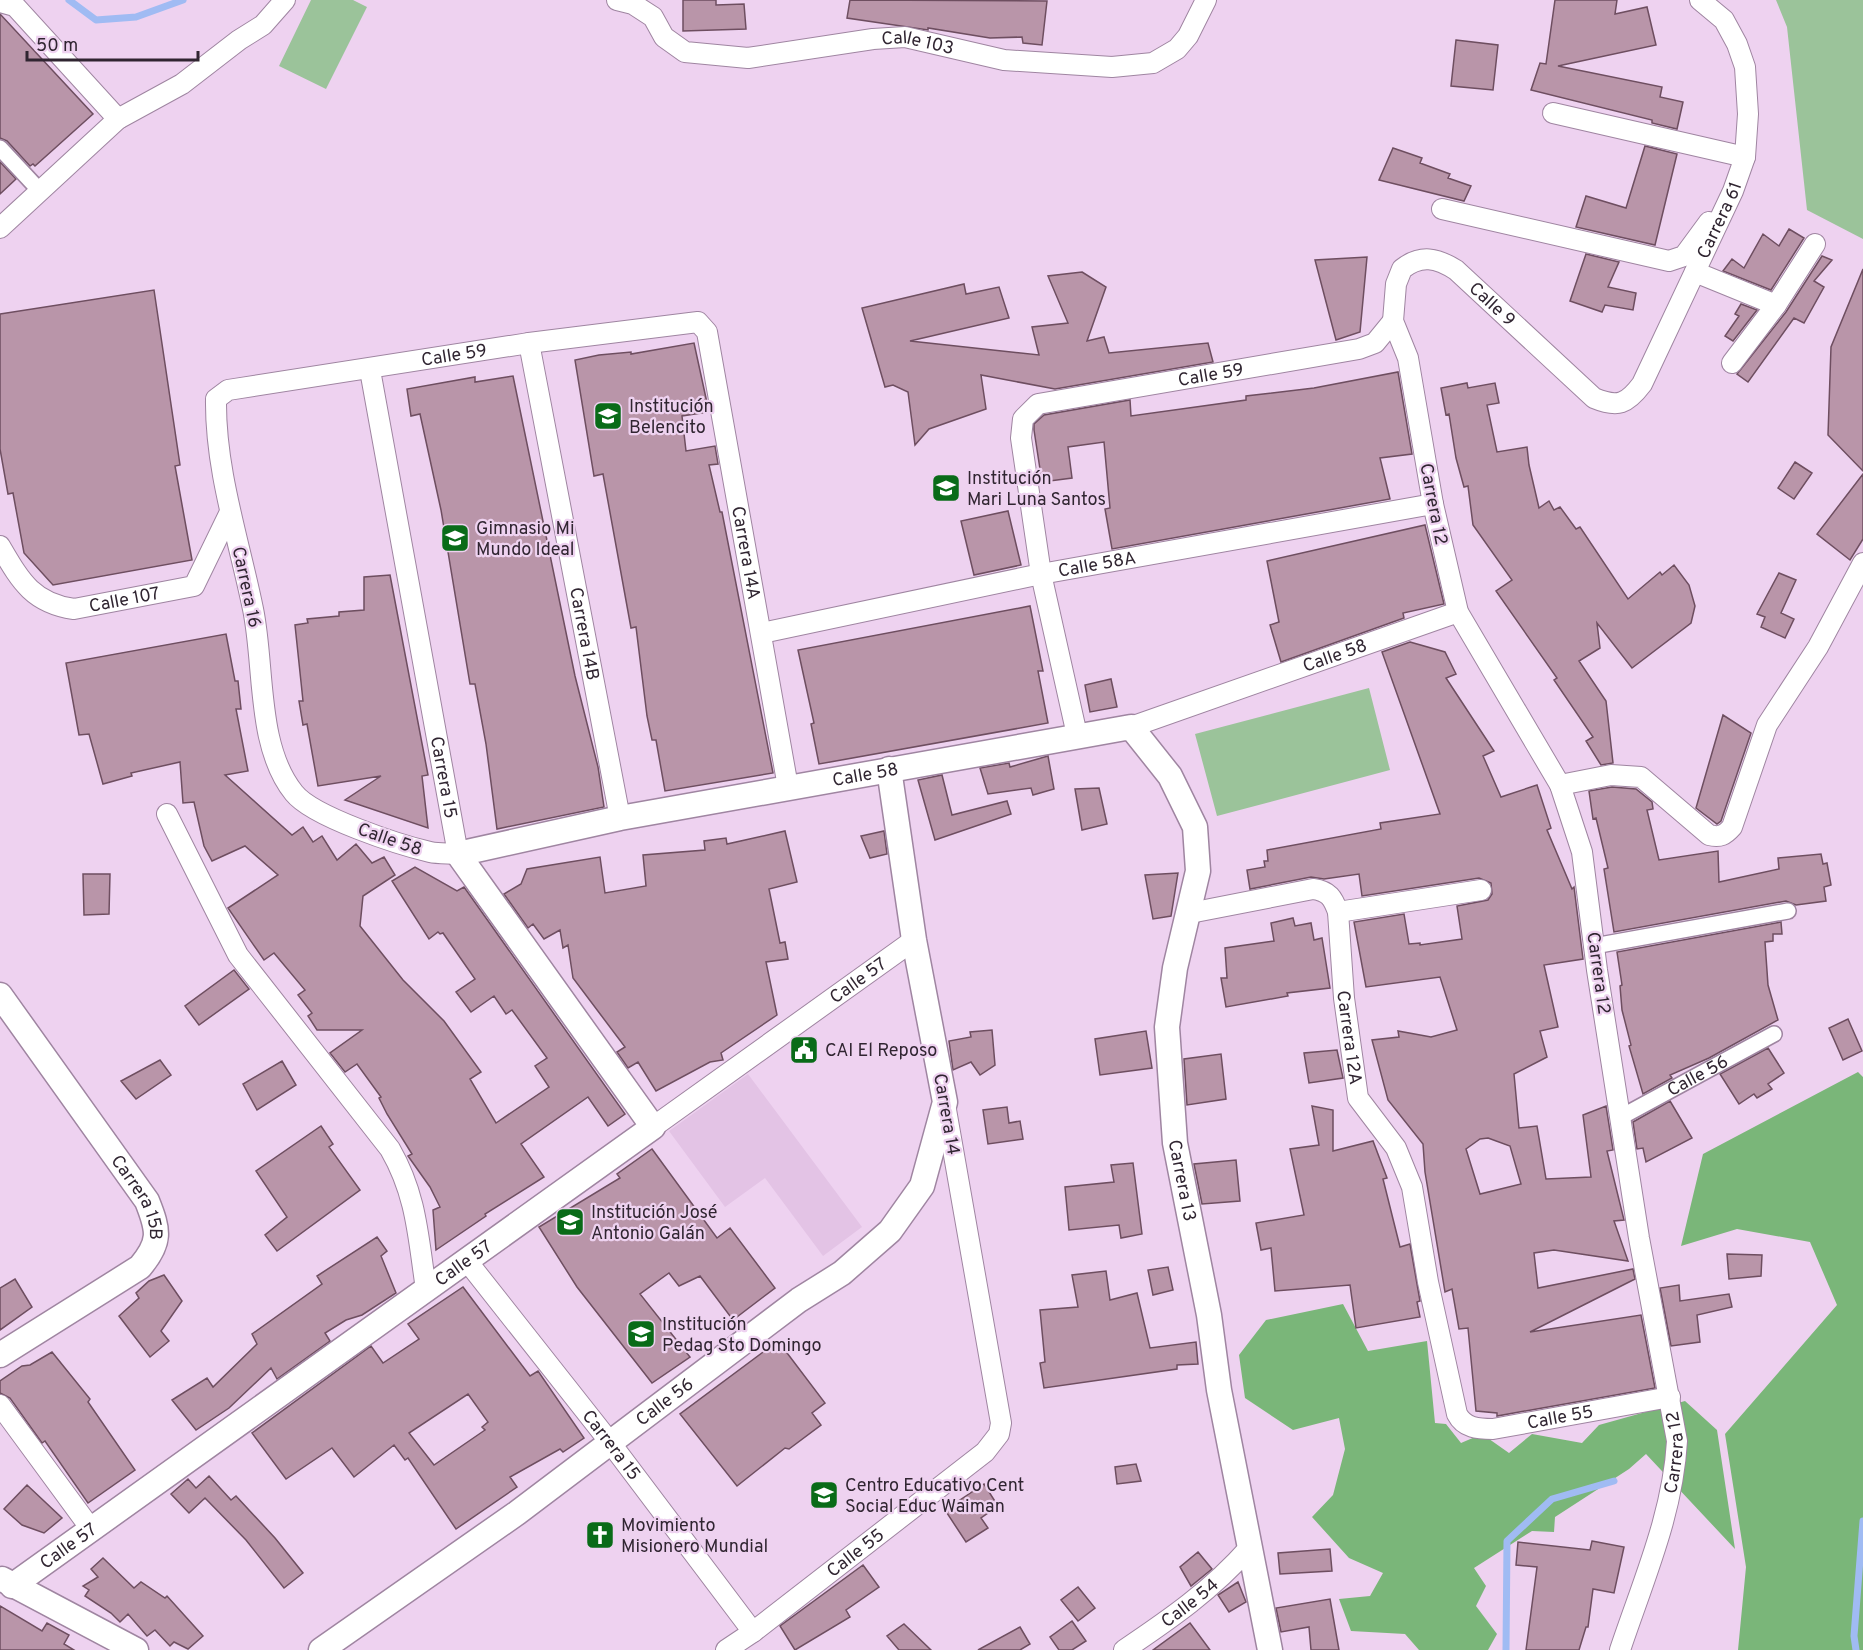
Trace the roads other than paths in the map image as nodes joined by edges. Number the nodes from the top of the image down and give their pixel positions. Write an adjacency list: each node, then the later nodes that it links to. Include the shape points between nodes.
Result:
1 (285, 0): 8 (street, via 263,25 182,84)
2 (617, 0): 6 (street, Calle 103)
3 (1206, 0): 6 (street, Calle 103, via 1178,50 1153,63 1112,67 1004,60 905,37 748,58 685,52 664,37)
4 (1700, 0): 10 (street, Carrera 61, via 1724,20 1745,66)
5 (0, 2): 8 (street, via 15,6)
6 (655, 8)
7 (1553, 113): 10 (street)
8 (118, 119): 11 (street)
9 (0, 148): 11 (street)
10 (1745, 156): 12 (street, Carrera 61)
11 (40, 191): 14 (street)
12 (1733, 191): 13 (street, via 1684,256 1669,261); 16 (street, Carrera 61)
13 (1442, 209)
14 (0, 228)
15 (1815, 244): 17 (street)
16 (1695, 272): 17 (street); 24 (street, Carrera 61, via 1642,384 1632,397)
17 (1776, 306): 21 (street)
18 (1393, 321): 24 (street, Calle 9, via 1396,284 1402,269 1422,259 1441,261 1456,270 1594,398 1609,404); 25 (street, Carrera 12, via 1408,358); 29 (street, Calle 59, via 1375,343 1359,349 1038,404 1023,419 1021,438)
19 (698, 322): 20 (street, Calle 59); 31 (street, Carrera 14A, via 707,332)
20 (529, 343): 22 (street, Calle 59); 39 (street, Carrera 14B)
21 (1732, 363)
22 (370, 370): 23 (street, Calle 59, via 228,390); 40 (street, Carrera 15)
23 (216, 399): 26 (street, Carrera 16)
24 (1620, 403)
25 (1433, 504): 29 (street, Calle 58A); 30 (street, Carrera 12)
26 (230, 512): 27 (street, Calle 107, via 194,586 74,609 55,606 36,596 20,579); 35 (street, Carrera 16, via 254,611 272,751)
27 (0, 546)
28 (1863, 563): 36 (street, via 1818,647 1767,725 1732,827 1726,834 1709,835 1641,777 1611,775)
29 (1041, 574): 31 (street, Calle 58A); 33 (street)
30 (1458, 612): 32 (street, Calle 58); 36 (street, Carrera 12)
31 (762, 633): 37 (street, Carrera 14A)
32 (1131, 727): 33 (street, Calle 58); 44 (street, Carrera 13, via 1170,776 1195,826 1198,871)
33 (1077, 735): 34 (street, Calle 58)
34 (888, 769): 37 (street, Calle 58); 45 (street, Carrera 14)
35 (281, 774): 40 (street, Calle 58, via 296,795 343,823 432,853)
36 (1560, 785): 46 (street, Carrera 12, via 1582,852)
37 (788, 787): 39 (street, Calle 58)
38 (167, 814): 53 (street, via 238,955 390,1149 403,1173 414,1210)
39 (620, 818): 40 (street, Calle 58)
40 (458, 854): 51 (street, Carrera 15)
41 (1481, 890): 43 (street)
42 (1788, 911): 46 (street)
43 (1338, 912): 44 (street, via 1331,896 1313,889); 57 (street, Carrera 12A, via 1344,998 1358,1098 1396,1148 1412,1187)
44 (1190, 913): 61 (street, Carrera 13, via 1175,968 1167,1026 1175,1143)
45 (914, 940): 49 (street, Carrera 14); 51 (street, Calle 57)
46 (1594, 946): 50 (street, Carrera 12)
47 (0, 995): 54 (street, Carrera 15B, via 147,1201 157,1236 156,1245 140,1267)
48 (1774, 1034): 50 (street, Calle 56)
49 (945, 1102): 58 (street, Carrera 14); 59 (street, Calle 56, via 922,1186 890,1231 842,1274 799,1299)
50 (1620, 1116): 55 (street, Carrera 12)
51 (653, 1127): 52 (street, Calle 57)
52 (467, 1261): 53 (street, Calle 57); 59 (street, Carrera 15)
53 (426, 1288): 60 (street, Calle 57)
54 (0, 1355)
55 (1670, 1397): 57 (street, Calle 55, via 1493,1429 1471,1426); 69 (street, Carrera 12, via 1677,1441 1675,1475 1665,1519)
56 (0, 1405): 60 (street)
57 (1457, 1414)
58 (1001, 1423): 63 (street, Calle 55, via 999,1434 985,1452)
59 (609, 1441): 63 (street, Carrera 15); 65 (street, Calle 56, via 517,1513)
60 (91, 1529): 62 (street, Calle 57)
61 (1249, 1548): 67 (street, Calle 54, via 1185,1609); 68 (street, Carrera 13)
62 (6, 1582): 64 (street)
63 (753, 1632): 66 (street, Calle 55)
64 (136, 1650)
65 (321, 1650)
66 (726, 1650)
67 (1124, 1650)
68 (1270, 1650)
69 (1620, 1650)

